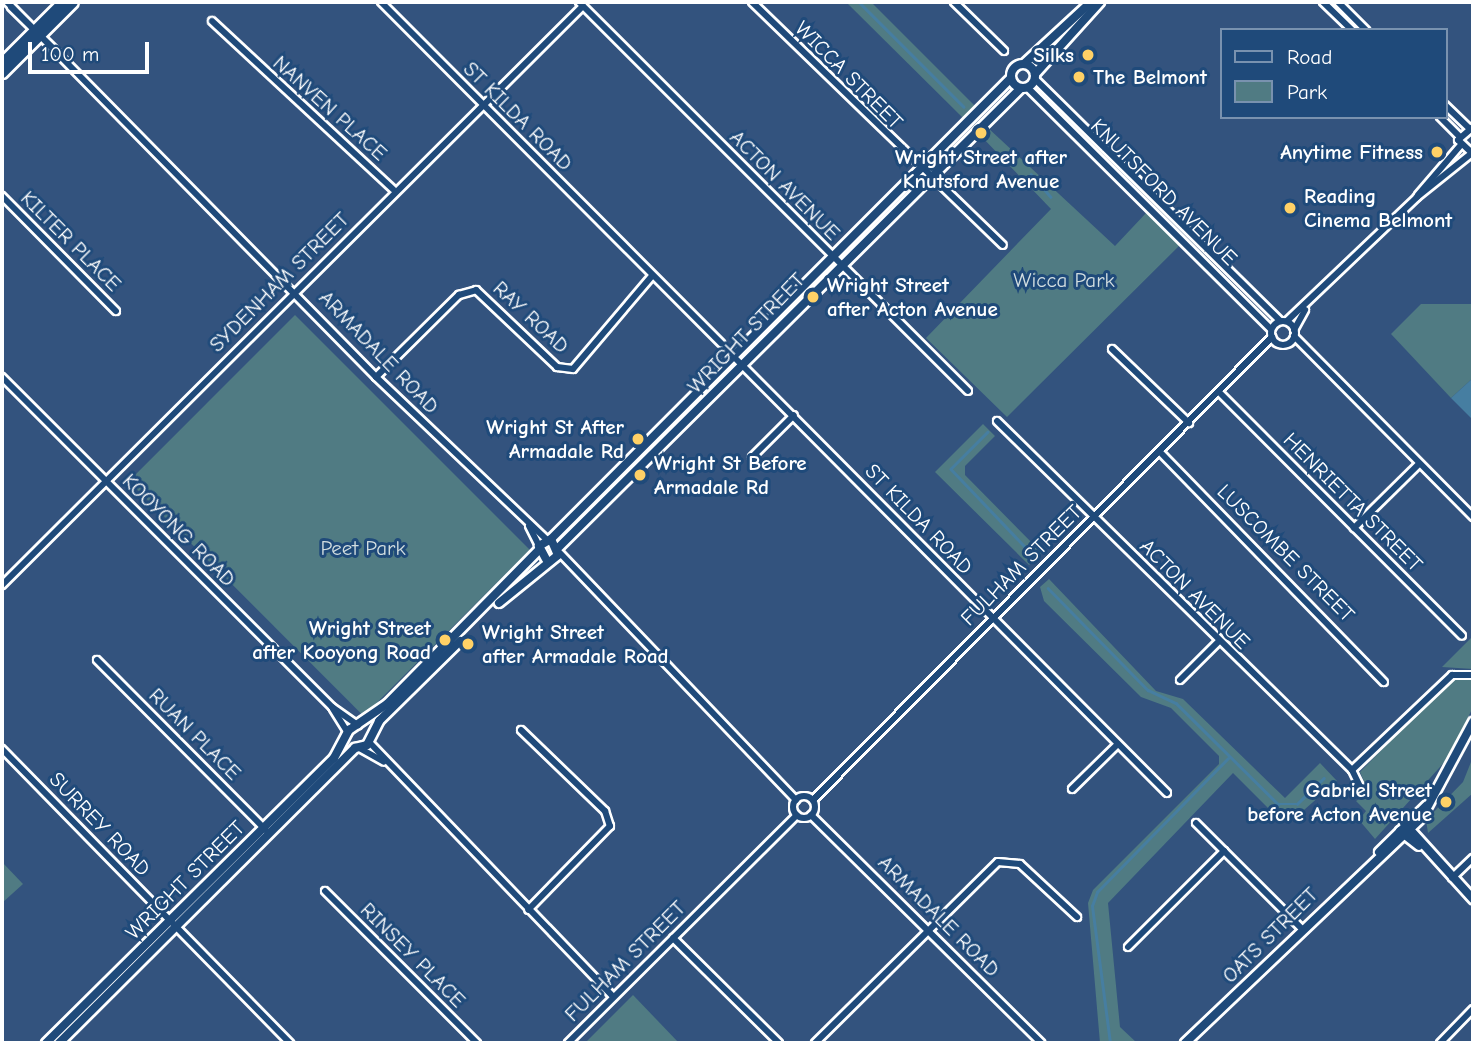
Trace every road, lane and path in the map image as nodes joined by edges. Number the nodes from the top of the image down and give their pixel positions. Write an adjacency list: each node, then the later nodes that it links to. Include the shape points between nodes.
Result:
1 (62, 2): 15 (main road)
2 (73, 2): 15 (main road)
3 (381, 2): 23 (street, ST KILDA ROAD)
4 (752, 2): 30 (street, WICCA STREET)
5 (954, 2): 16 (street)
6 (1091, 2): 18 (street, WRIGHT STREET)
7 (1100, 2): 20 (street, WRIGHT STREET)
8 (1323, 2): 13 (street)
9 (1338, 2): 14 (street)
10 (8, 3): 15 (street, ARMADALE ROAD)
11 (581, 4): 23 (street, SYDENHAM STREET); 35 (street, ACTON AVENUE)
12 (212, 21): 31 (street, NANVEN PLACE, via 309,117)
13 (1350, 28)
14 (1364, 28)
15 (37, 33): 17 (main road); 19 (main road); 37 (street, ARMADALE ROAD)
16 (1004, 51)
17 (2, 62)
18 (1025, 64): 20 (street); 21 (street, WRIGHT STREET, via 1014,67)
19 (2, 73)
20 (1035, 76): 22 (street, WRIGHT STREET); 40 (street, KNUTSFORD AVENUE)
21 (1011, 78): 22 (street); 30 (street, WRIGHT STREET)
22 (1024, 88): 30 (street, WRIGHT STREET); 41 (street, KNUTSFORD AVENUE)
23 (483, 104): 31 (street, SYDENHAM STREET); 36 (street, ST KILDA ROAD)
24 (1447, 107): 26 (street)
25 (1442, 119): 27 (street)
26 (1471, 127): 27 (street)
27 (1459, 136): 28 (street)
28 (1460, 146): 29 (street); 33 (street)
29 (1473, 153): 33 (street)
30 (925, 172): 34 (street, WICCA STREET); 35 (street, WRIGHT STREET)
31 (394, 190): 37 (street, SYDENHAM STREET)
32 (2, 196): 39 (street, KILTER PLACE)
33 (1417, 197): 38 (street)
34 (1003, 245)
35 (836, 262): 48 (street, WRIGHT STREET); 49 (street, WRIGHT STREET); 52 (street, ACTON AVENUE)
36 (652, 276): 44 (street, ST KILDA ROAD); 51 (street, RAY ROAD, via 573,369 557,367 476,290 459,295)
37 (295, 290): 51 (street, ARMADALE ROAD); 60 (street, SYDENHAM STREET)
38 (1305, 308): 40 (street); 42 (street)
39 (116, 311)
40 (1284, 321): 41 (street); 42 (street)
41 (1272, 329): 43 (street)
42 (1294, 333): 45 (street); 47 (street)
43 (1275, 340): 45 (street); 53 (street, FULHAM STREET)
44 (721, 343)
45 (1289, 343): 47 (street)
46 (1112, 349): 56 (street)
47 (1304, 351): 59 (street)
48 (735, 358): 49 (street, ST KILDA ROAD); 65 (street, WRIGHT STREET)
49 (742, 365): 54 (street, ST KILDA ROAD); 67 (street, WRIGHT STREET)
50 (2, 377): 60 (street, KOOYONG ROAD)
51 (376, 377): 63 (street, ARMADALE ROAD)
52 (968, 391)
53 (1219, 392): 56 (street, FULHAM STREET); 64 (street, HENRIETTA STREET)
54 (794, 415): 58 (street); 69 (street, ST KILDA ROAD)
55 (997, 421): 61 (street, ACTON AVENUE)
56 (1189, 423): 57 (street, FULHAM STREET)
57 (1160, 452): 61 (street, FULHAM STREET); 75 (street, LUSCOMBE STREET)
58 (752, 457)
59 (1419, 464): 62 (street); 64 (street)
60 (105, 481): 68 (street, SYDENHAM STREET); 76 (street, KOOYONG ROAD)
61 (1094, 517): 69 (street, FULHAM STREET); 71 (street, ACTON AVENUE)
62 (1473, 517)
63 (528, 524): 65 (street, ARMADALE ROAD); 66 (street, ARMADALE ROAD)
64 (1354, 528): 70 (street, HENRIETTA STREET)
65 (549, 539): 66 (street, WRIGHT STREET); 67 (street)
66 (538, 549): 67 (street); 78 (street)
67 (554, 554): 81 (street, WRIGHT STREET); 90 (street)
68 (2, 585)
69 (992, 618): 82 (street, ST KILDA ROAD); 91 (street, FULHAM STREET)
70 (1462, 636)
71 (1218, 642): 74 (street); 86 (street, ACTON AVENUE)
72 (97, 660): 96 (street, RUAN PLACE)
73 (1473, 675): 86 (street, via 1452,675)
74 (1180, 680)
75 (1384, 682)
76 (332, 707): 78 (street, KOOYONG ROAD); 80 (street, KOOYONG ROAD)
77 (1473, 722): 95 (street, OATS STREET, via 1455,765)
78 (359, 725): 80 (street, WRIGHT STREET); 81 (street)
79 (521, 730): 102 (street, via 605,811 610,826)
80 (348, 737): 84 (street); 96 (street, WRIGHT STREET)
81 (370, 739): 84 (street, WRIGHT STREET); 85 (street)
82 (1118, 744): 87 (street); 88 (street, ST KILDA ROAD)
83 (2, 749): 104 (street, SURREY ROAD)
84 (358, 749): 85 (street); 96 (street, WRIGHT STREET)
85 (389, 764): 102 (street)
86 (1352, 770): 89 (street, ACTON AVENUE)
87 (1072, 789)
88 (1167, 793)
89 (1363, 793)
90 (796, 800): 91 (street); 92 (street)
91 (813, 800): 93 (street)
92 (797, 815): 93 (street); 107 (street, FULHAM STREET)
93 (811, 815): 106 (street, ARMADALE ROAD)
94 (1196, 823): 97 (street)
95 (1403, 829): 99 (street); 105 (street, OATS STREET)
96 (266, 830): 104 (street, WRIGHT STREET)
97 (1224, 851): 105 (street); 108 (street)
98 (1473, 858): 99 (street)
99 (1452, 878): 101 (street)
100 (325, 891): 114 (street, RINSEY PLACE)
101 (1473, 899)
102 (528, 910): 109 (street)
103 (1077, 917): 106 (street, via 1009,859 998,862)
104 (171, 923): 111 (street, WRIGHT STREET); 112 (street, WRIGHT STREET); 113 (street, SURREY ROAD)
105 (1301, 928): 119 (street, OATS STREET)
106 (929, 931): 117 (street); 118 (street, ARMADALE ROAD)
107 (673, 938): 109 (street, FULHAM STREET); 116 (street)
108 (1128, 947)
109 (613, 996): 115 (street, FULHAM STREET)
110 (1473, 1010): 120 (street)
111 (46, 1043)
112 (59, 1043)
113 (290, 1043)
114 (477, 1043)
115 (568, 1043)
116 (779, 1043)
117 (815, 1043)
118 (1041, 1043)
119 (1185, 1043)
120 (1440, 1043)

